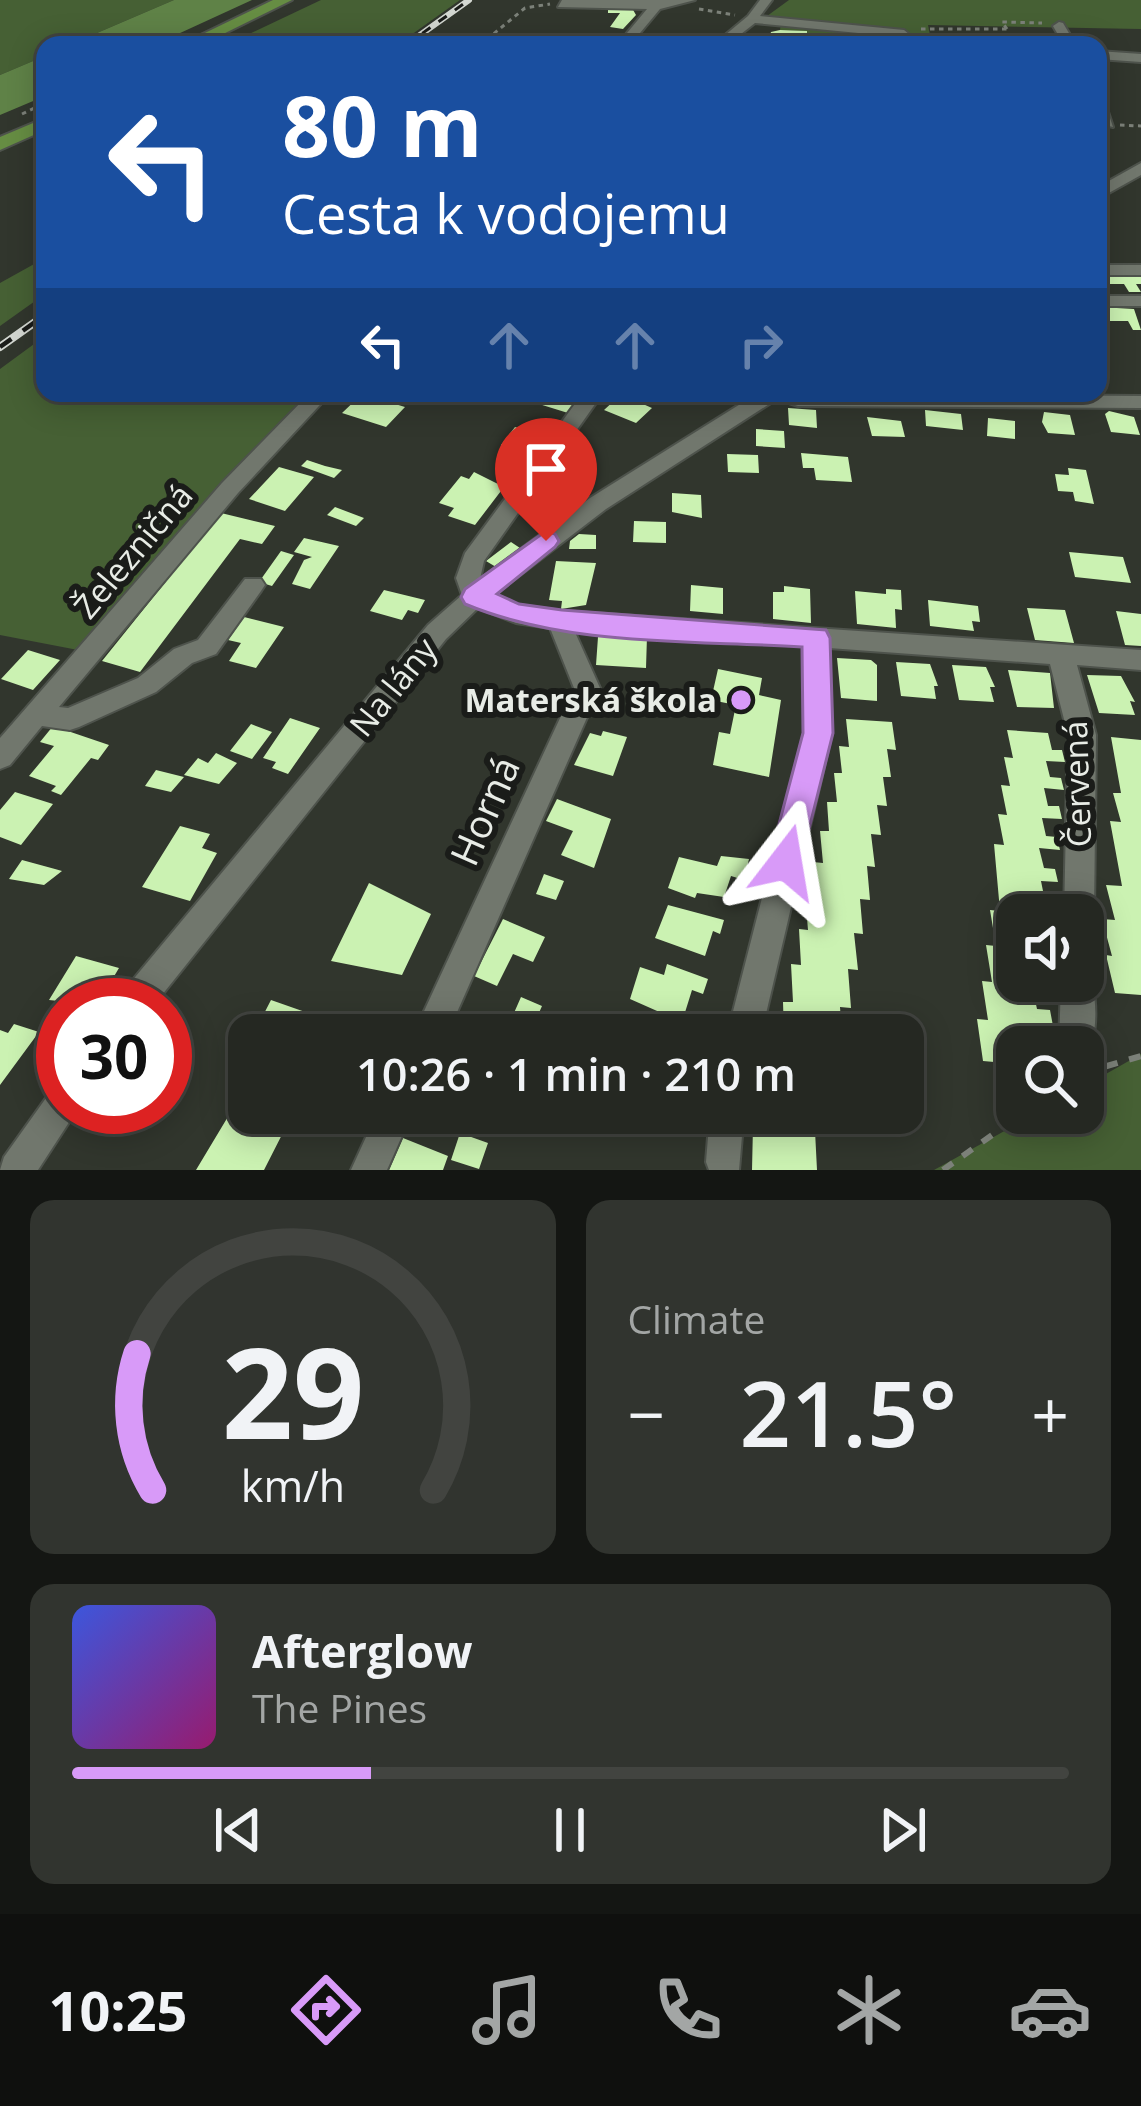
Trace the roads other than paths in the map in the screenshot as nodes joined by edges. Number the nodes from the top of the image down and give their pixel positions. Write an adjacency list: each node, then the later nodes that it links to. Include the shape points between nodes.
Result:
1 (285, 0): 9 (main road)
2 (308, 0): 10 (main road)
3 (688, 0): 6 (street)
4 (766, 0): 7 (street)
5 (562, 4): 6 (street)
6 (656, 6): 11 (street)
7 (752, 19): 12 (street); 13 (street)
8 (1059, 26): 14 (street)
9 (207, 36)
10 (231, 36)
11 (631, 36)
12 (730, 36)
13 (911, 36)
14 (1065, 36)
15 (1107, 56): 16 (street)
16 (1141, 58)
17 (36, 115): 19 (main road)
18 (36, 127): 20 (main road)
19 (0, 132)
20 (0, 144)
21 (1141, 168): 22 (street)
22 (1107, 189)
23 (1107, 270): 24 (street)
24 (1141, 270)
25 (1107, 301): 26 (street)
26 (1141, 301)
27 (312, 402): 38 (street, Železničná)
28 (587, 402): 33 (street, via 473,560)
29 (761, 402): 33 (street, Na lány, via 596,504)
30 (1107, 402): 31 (street)
31 (1141, 403)
32 (253, 585): 38 (street, via 207,647 147,685 70,719)
33 (475, 597): 34 (street); 41 (street, Na lány, via 436,632)
34 (562, 620): 35 (street); 42 (street, Horná, via 587,688)
35 (816, 638): 36 (street); 43 (street, via 818,733)
36 (1061, 655): 37 (street); 40 (street, Červená, via 1082,735)
37 (1141, 660)
38 (37, 715): 39 (street, Železničná)
39 (0, 757)
40 (1079, 894)
41 (155, 978)
42 (440, 1014)
43 (749, 1014)
44 (41, 1134): 48 (street)
45 (386, 1134): 49 (street)
46 (726, 1134): 47 (street)
47 (724, 1162)
48 (16, 1170)
49 (370, 1170)

